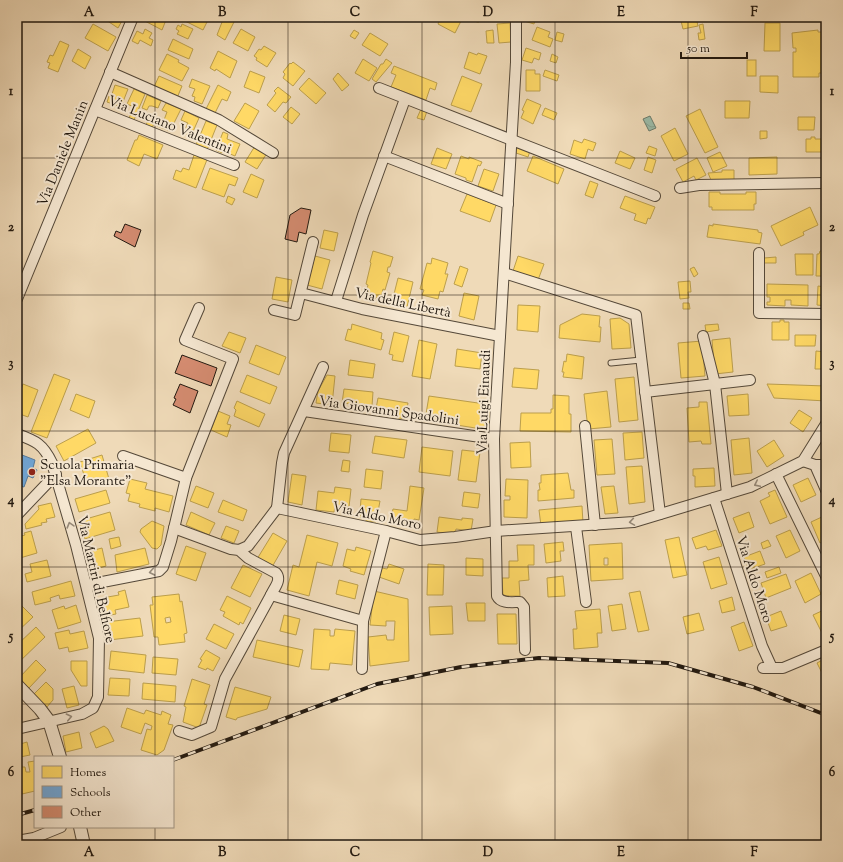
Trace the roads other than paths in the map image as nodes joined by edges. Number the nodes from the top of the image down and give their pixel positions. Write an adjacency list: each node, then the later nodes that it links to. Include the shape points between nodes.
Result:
1 (133, 17): 3 (street, Via Daniele Manin)
2 (516, 17): 7 (street, Via Luigi Einaudi)
3 (110, 72): 6 (street, Via Daniele Manin); 8 (street, via 219,120)
4 (379, 88): 5 (street)
5 (405, 99): 7 (street); 9 (street)
6 (95, 110): 10 (street, Via Luciano Valentini); 19 (street, Via Daniele Manin)
7 (511, 140): 13 (street); 14 (street, Via Luigi Einaudi)
8 (273, 153)
9 (384, 156): 14 (street); 20 (street)
10 (234, 165)
11 (826, 183): 12 (street, via 699,185)
12 (680, 188)
13 (655, 196)
14 (508, 204): 17 (street, Via Luigi Einaudi)
15 (313, 242): 18 (street)
16 (759, 253): 23 (street, via 759,313)
17 (504, 273): 24 (street, Via Luigi Einaudi); 26 (street, via 636,315)
18 (300, 293): 20 (street, Via della Libertà); 22 (street, via 295,315)
19 (17, 299)
20 (336, 301): 24 (street, Via della Libertà, via 362,309)
21 (198, 308): 43 (street, via 185,340 233,360)
22 (274, 310)
23 (826, 314)
24 (500, 336): 36 (street, Via Luigi Einaudi)
25 (703, 336): 30 (street)
26 (641, 360): 27 (lane); 31 (street)
27 (612, 363)
28 (323, 367): 32 (street, Via Giovanni Spadolini)
29 (750, 380): 30 (street)
30 (716, 384): 31 (street); 45 (street)
31 (645, 392): 48 (street)
32 (304, 411): 36 (street, Via Giovanni Spadolini); 47 (street, Via Giovanni Spadolini, via 284,453)
33 (826, 424): 38 (street)
34 (585, 426): 50 (street)
35 (17, 434): 41 (street, Via Martiri di Belfiore, via 43,447)
36 (494, 439): 54 (street, Via Luigi Einaudi)
37 (123, 456): 43 (street)
38 (803, 461): 39 (street); 42 (street, Via Aldo Moro)
39 (815, 465): 40 (street); 44 (street)
40 (826, 465)
41 (56, 474): 49 (street); 57 (street, Via Martiri di Belfiore, one-way to 41)
42 (776, 474): 45 (street, Via Aldo Moro, one-way to 45, via 750,487); 56 (street)
43 (186, 478): 52 (street)
44 (826, 490)
45 (727, 494): 46 (street, Via Aldo Moro)
46 (714, 498): 48 (street, Via Aldo Moro); 62 (street, Via Aldo Moro, via 768,668 783,668)
47 (277, 508): 53 (street, Via Aldo Moro); 55 (street, via 248,546)
48 (660, 514): 50 (street, Via Aldo Moro, one-way to 50, via 634,522)
49 (17, 515)
50 (595, 525): 51 (street, Via Aldo Moro)
51 (576, 527): 54 (street, Via Aldo Moro); 59 (street)
52 (174, 528): 55 (street); 57 (street, one-way to 57, via 161,570)
53 (386, 531): 54 (street, Via Aldo Moro, via 420,540); 60 (street)
54 (496, 531): 61 (street, via 497,596 503,602 520,602 524,606)
55 (239, 550): 58 (street, via 277,574 278,580)
56 (826, 576)
57 (87, 585): 65 (street, Via Martiri di Belfiore, one-way to 57, via 88,712 98,698 100,642)
58 (271, 595): 60 (street); 67 (street, via 225,679 211,727 192,735)
59 (586, 602)
60 (363, 621): 63 (street)
61 (525, 650)
62 (826, 650)
63 (362, 669)
64 (17, 685): 65 (street)
65 (49, 721): 66 (street, Via Martiri di Belfiore); 68 (street)
66 (17, 729)
67 (179, 731)
68 (60, 756)
69 (59, 828): 71 (street, via 34,838)
70 (80, 828): 72 (street)
71 (17, 841)
72 (84, 845)

